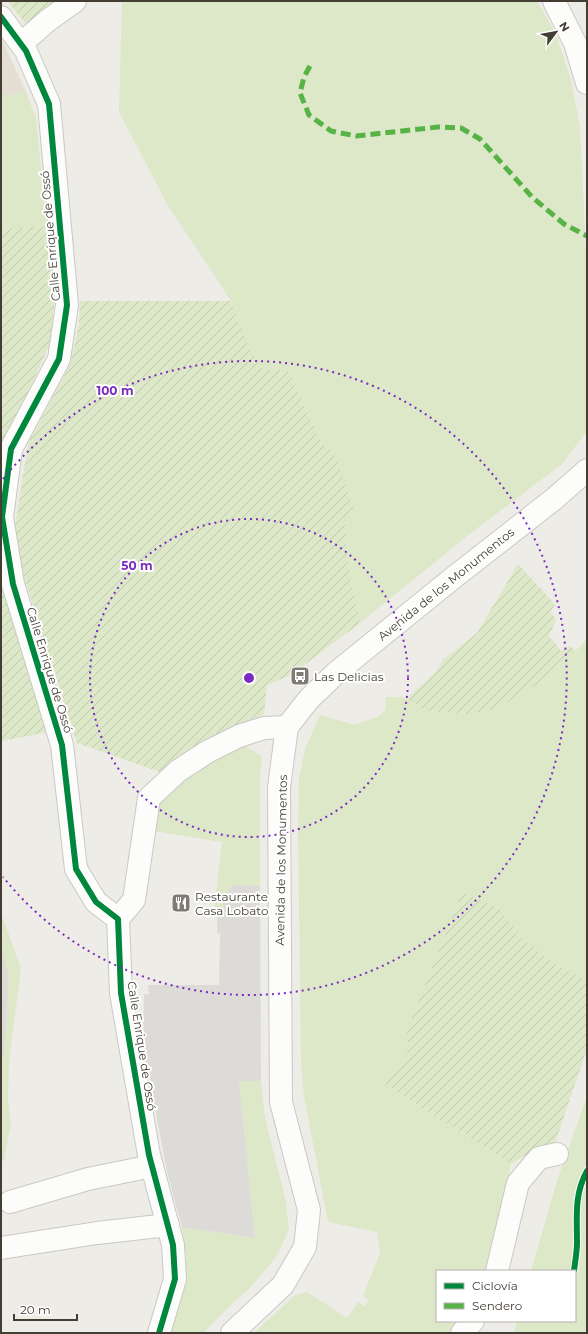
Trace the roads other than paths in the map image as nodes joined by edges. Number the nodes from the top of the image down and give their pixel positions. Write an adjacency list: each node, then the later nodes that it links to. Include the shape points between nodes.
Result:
1 (75, 1): 4 (street)
2 (554, 1): 5 (street, via 575,43)
3 (1, 17): 4 (street, Calle Enrique de Ossó)
4 (21, 44): 8 (street, Calle Enrique de Ossó, via 49,104 67,305 59,359 11,449 2,517 13,584 62,745 76,869 96,902)
5 (587, 83)
6 (587, 470): 7 (street, Avenida de los Monumentos, via 337,672 309,699)
7 (288, 727): 8 (street, via 264,728 239,736 207,752 178,771 149,798 134,900); 17 (street, Avenida de los Monumentos, via 279,787 281,1102 309,1210 305,1247 283,1285)
8 (118, 919): 10 (street, Calle Enrique de Ossó, via 121,993)
9 (557, 1154): 14 (street, via 539,1158 518,1183)
10 (152, 1166): 11 (street, via 88,1179); 12 (street, Calle Enrique de Ossó)
11 (10, 1202)
12 (168, 1225): 13 (street); 16 (street, Calle Enrique de Ossó, via 173,1245 175,1279)
13 (1, 1248)
14 (497, 1270)
15 (472, 1322): 18 (street)
16 (159, 1333)
17 (232, 1333)
18 (462, 1333)

